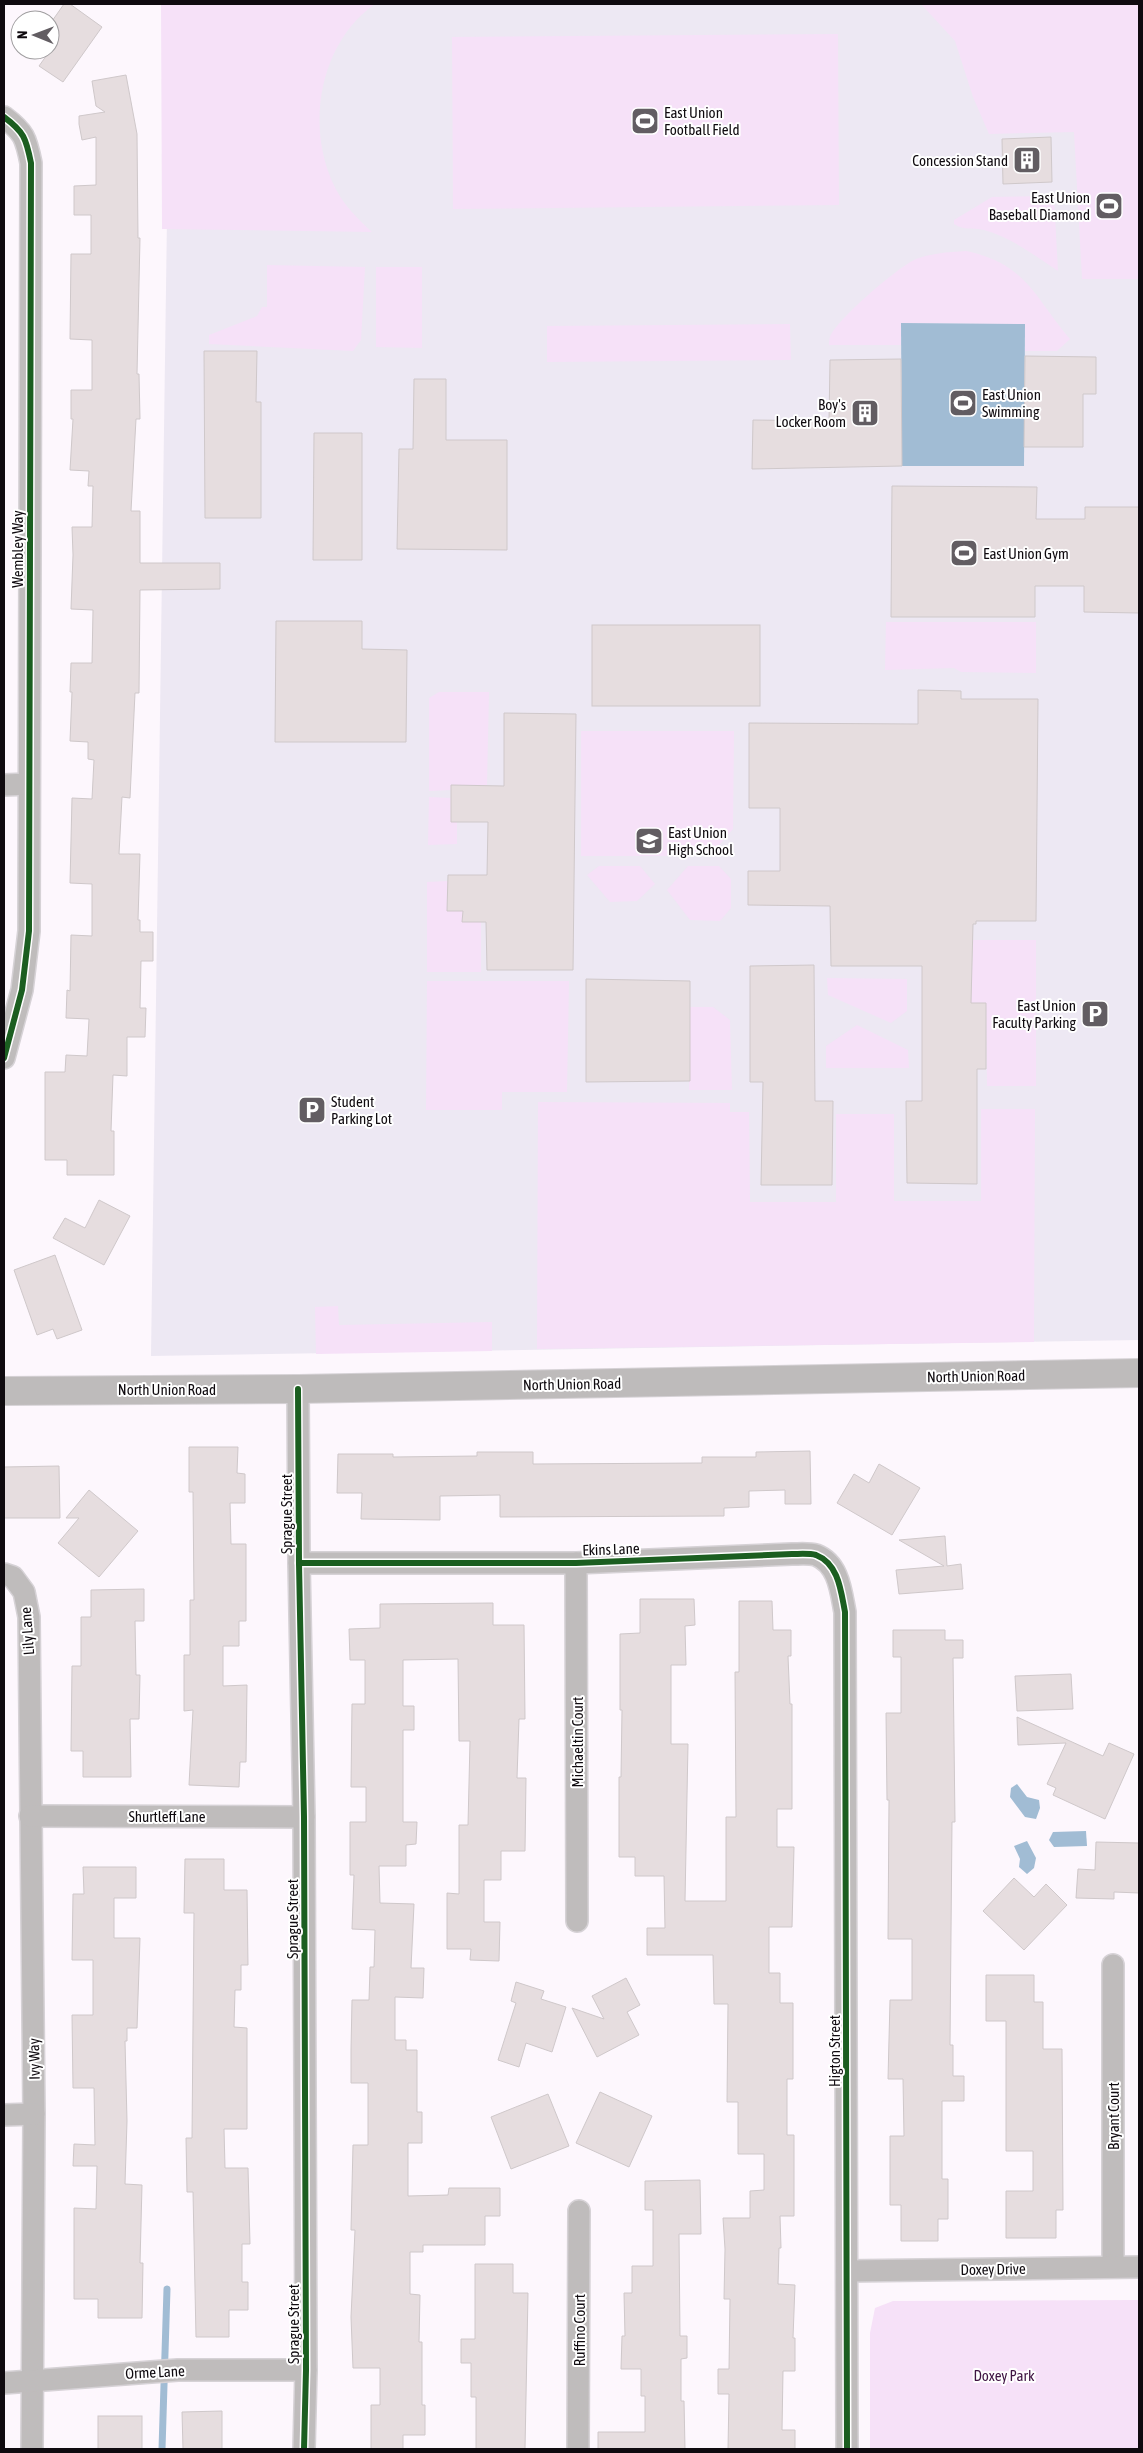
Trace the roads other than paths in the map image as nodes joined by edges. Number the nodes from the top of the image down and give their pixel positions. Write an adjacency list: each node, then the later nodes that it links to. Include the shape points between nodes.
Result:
1 (4, 117): 2 (street, Wembley Way, via 26,139 31,163)
2 (29, 784): 3 (street); 4 (street, Wembley Way, via 29,931 22,990)
3 (4, 785)
4 (4, 1058)
5 (1139, 1373): 6 (street, North Union Road)
6 (298, 1389): 7 (street, North Union Road); 8 (street, Sprague Street)
7 (4, 1391)
8 (299, 1563): 9 (street, Ekins Lane); 14 (street, Sprague Street)
9 (576, 1563): 11 (street, Ekins Lane, via 816,1555 840,1580 845,1612); 15 (street, Michaeltin Court)
10 (4, 1574): 12 (street, Lily Lane, via 13,1577 24,1592 29,1618)
11 (845, 1653): 22 (street, Higton Street)
12 (29, 1668): 13 (street, Ivy Way)
13 (30, 1816): 14 (street, Shurtleff Lane); 17 (street, Ivy Way)
14 (304, 1817): 23 (street, Sprague Street)
15 (577, 1921)
16 (1113, 1965): 20 (street, Bryant Court)
17 (34, 2114): 18 (street); 24 (street, Ivy Way)
18 (4, 2115)
19 (579, 2211): 28 (street, Ruffino Court)
20 (1113, 2267): 21 (street, Doxey Drive); 22 (street, Doxey Drive)
21 (1139, 2267)
22 (847, 2271): 29 (street, Higton Street)
23 (306, 2370): 24 (street, Orme Lane, via 178,2370); 27 (street, Sprague Street)
24 (31, 2380): 25 (street, Orme Lane); 26 (street, Ivy Way)
25 (4, 2383)
26 (32, 2449)
27 (304, 2449)
28 (578, 2449)
29 (847, 2449)

